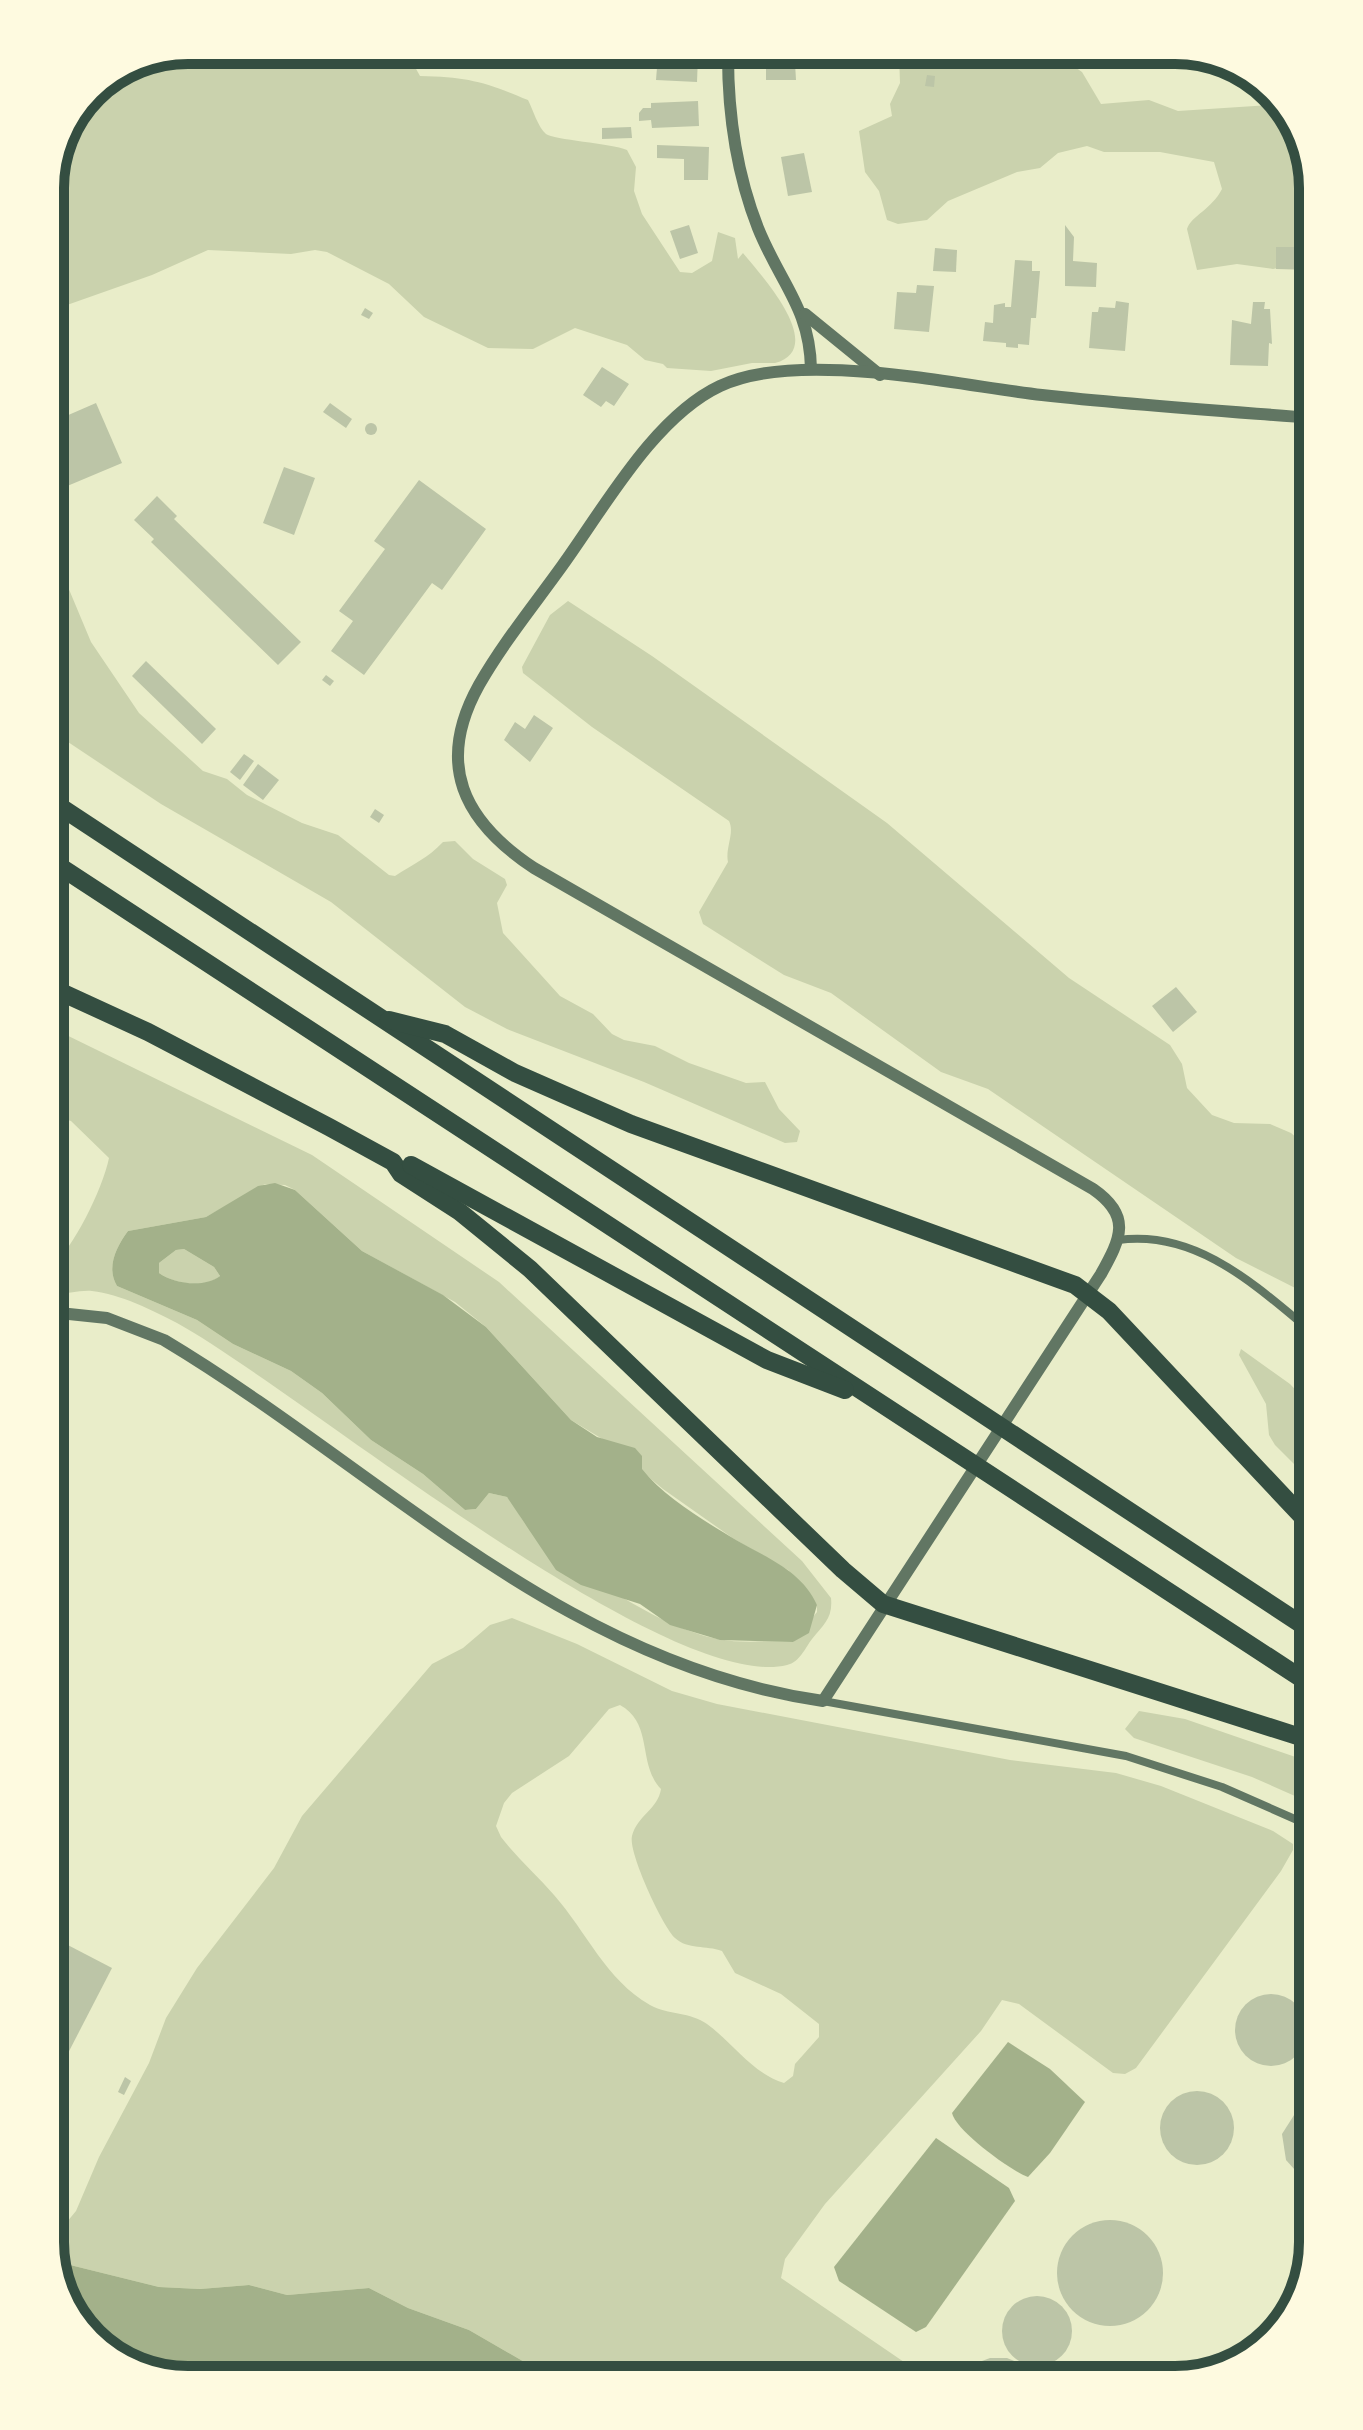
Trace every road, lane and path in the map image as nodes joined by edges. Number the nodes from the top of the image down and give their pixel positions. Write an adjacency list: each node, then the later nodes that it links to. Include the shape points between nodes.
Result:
1 (728, 64): 2 (street, via 741,172 768,251)
2 (797, 304): 3 (street, via 810,336); 4 (street)
3 (811, 369): 4 (street); 11 (street, via 761,373 721,385 692,403 656,439 481,681 459,734 464,792 486,831 534,868 1101,1195 1118,1216)
4 (880, 375): 5 (street)
5 (1299, 417)
6 (64, 809): 9 (highway)
7 (64, 869): 15 (highway)
8 (64, 993): 10 (highway)
9 (381, 1019): 12 (highway, via 435,1030 515,1073 620,1119 1059,1278); 18 (highway)
10 (393, 1162): 15 (highway, via 411,1166 767,1360); 17 (highway, via 401,1174 460,1212 530,1269)
11 (1118, 1240): 12 (street); 14 (street, via 1160,1239 1193,1248 1232,1270)
12 (1089, 1294): 16 (highway); 17 (street)
13 (64, 1313): 20 (street, via 107,1318 164,1340 516,1581 596,1629 714,1677)
14 (1299, 1322)
15 (860, 1393): 19 (highway)
16 (1299, 1513)
17 (883, 1604): 20 (street); 21 (highway)
18 (1299, 1623)
19 (1299, 1677)
20 (823, 1701): 22 (street, via 1126,1756 1222,1787)
21 (1299, 1737)
22 (1299, 1821)

